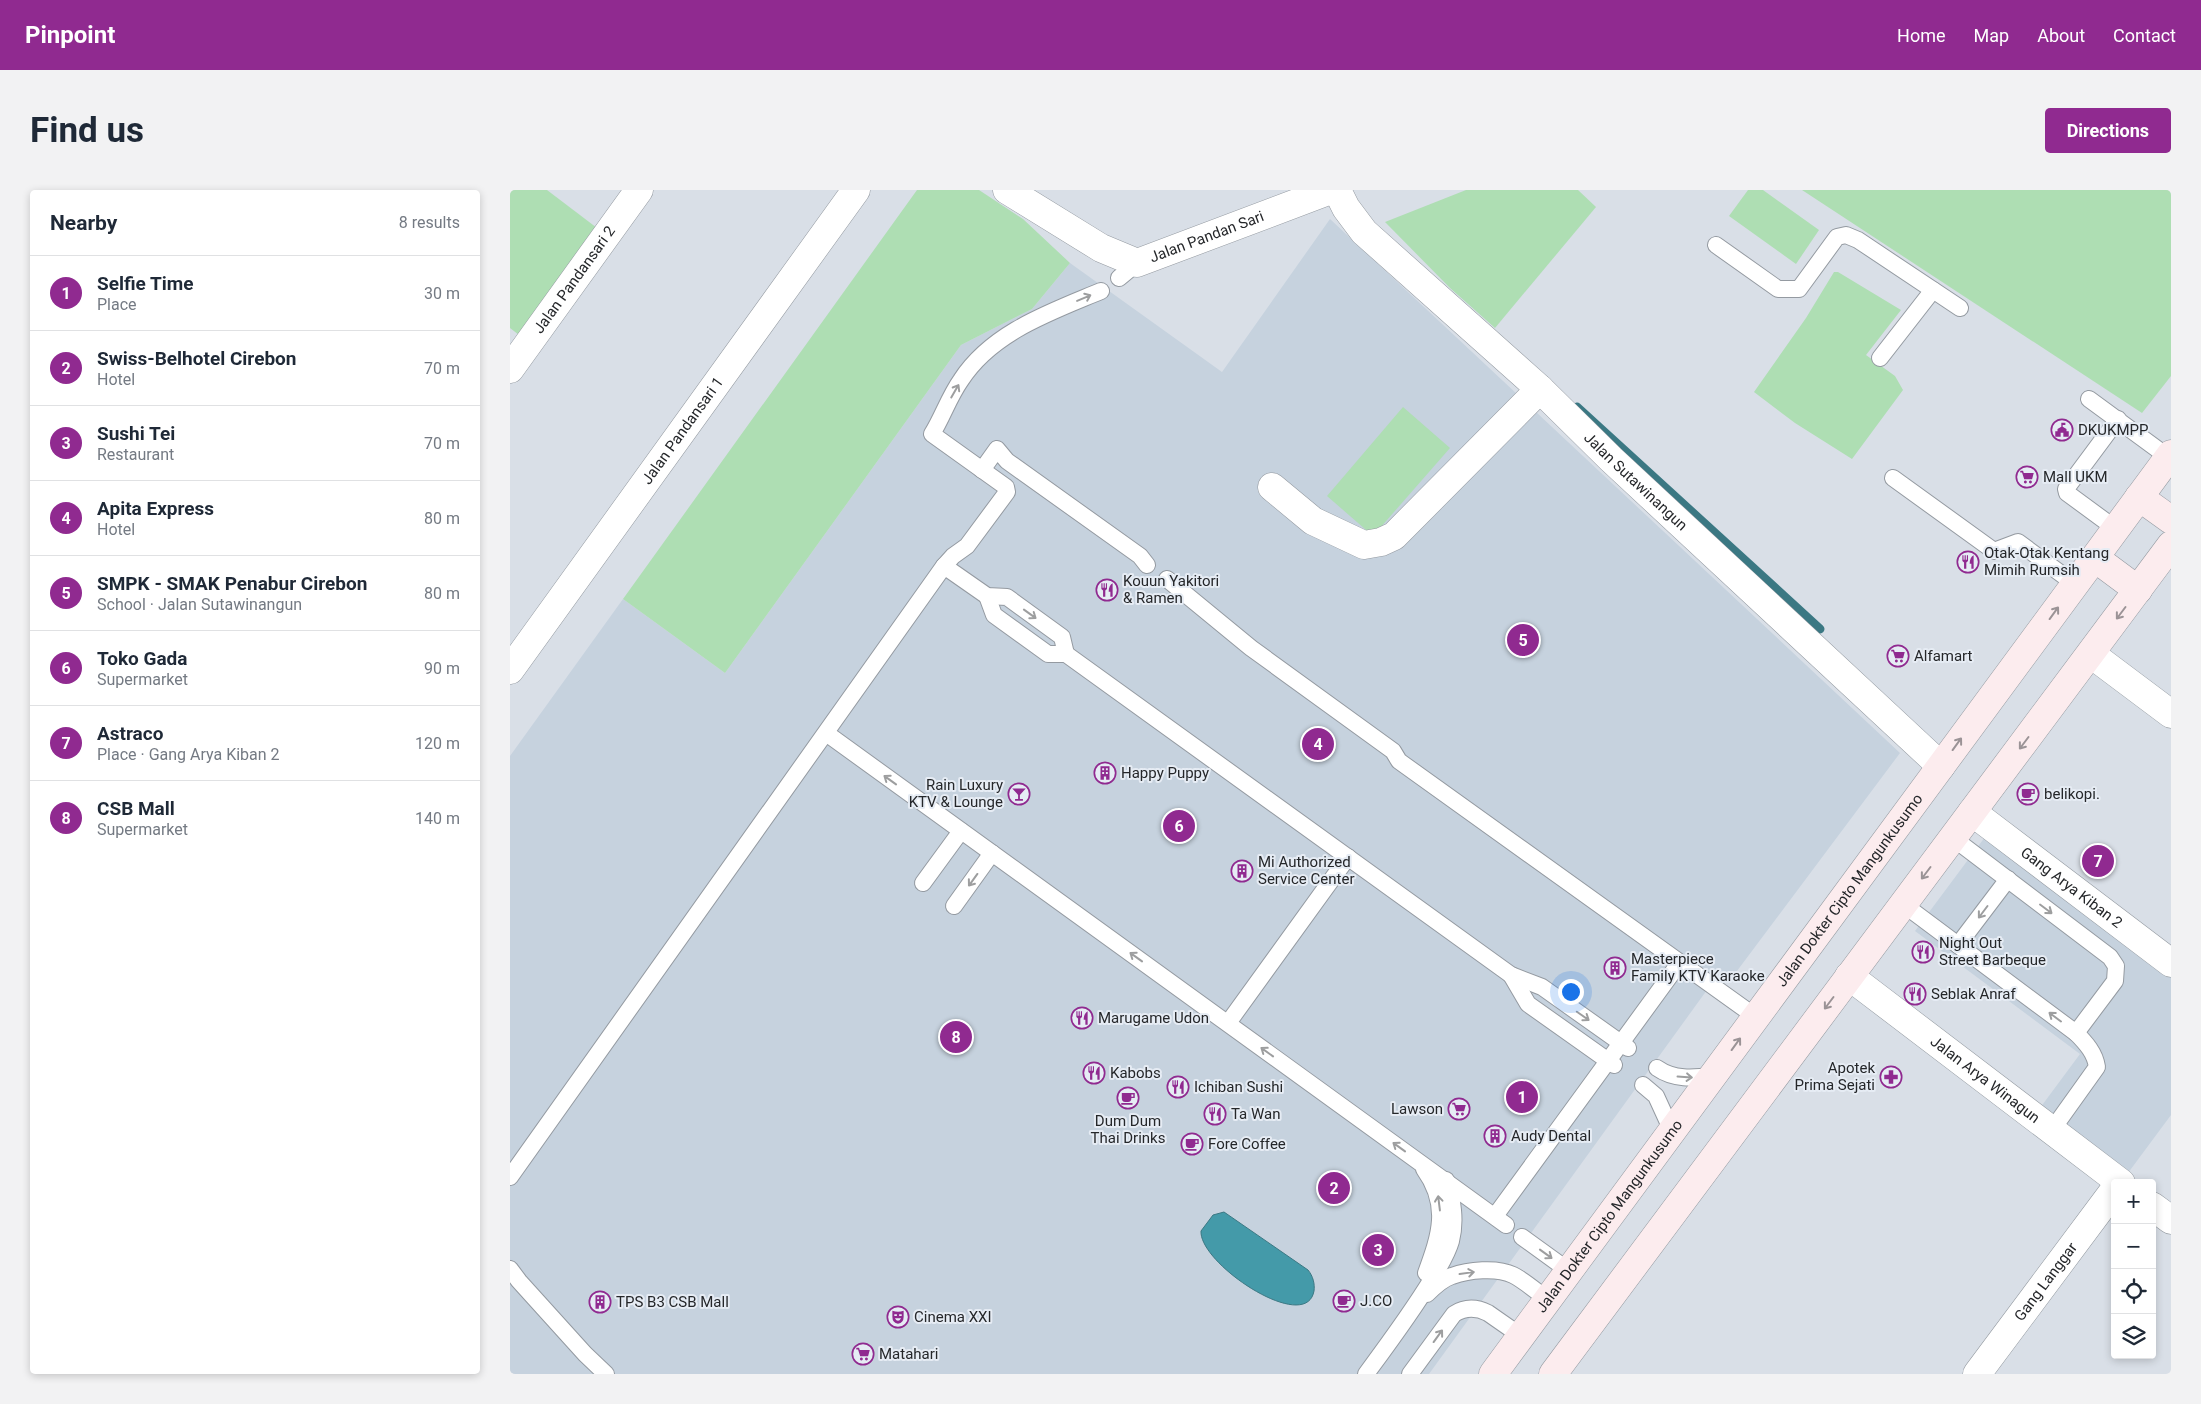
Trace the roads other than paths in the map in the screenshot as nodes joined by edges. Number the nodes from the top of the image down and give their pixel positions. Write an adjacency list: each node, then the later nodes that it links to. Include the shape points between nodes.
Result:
1 (639, 190): 11 (street, Jalan Pandansari 2)
2 (856, 190): 32 (street, Jalan Pandansari 1)
3 (1007, 190): 4 (street, Jalan Pandan Sari, via 1101,248 1128,270)
4 (1331, 190)
5 (1337, 190): 12 (street, Jalan Sutawinangun, via 1364,232)
6 (1716, 245): 7 (lane, via 1778,289 1788,290 1799,289 1837,237 1846,235)
7 (1933, 290): 9 (lane); 10 (lane)
8 (1100, 291): 16 (lane, one-way to 8, via 932,434 961,379 997,342 1043,316)
9 (1960, 308)
10 (1880, 358)
11 (510, 369)
12 (1540, 389): 18 (street, via 1394,536 1381,542 1364,545 1339,535 1313,521); 35 (street, Jalan Sutawinangun)
13 (2089, 399): 14 (lane)
14 (2118, 419): 15 (lane); 21 (lane, via 2066,489)
15 (2170, 456): 19 (main road, Jalan Dokter Cipto Mangunkusumo)
16 (982, 470): 24 (lane, via 997,449 1007,461 1100,522); 25 (lane, via 1006,487 1007,492 967,546)
17 (1893, 478): 27 (lane, via 1994,551 2018,542)
18 (1272, 487)
19 (2139, 497): 20 (main road); 21 (main road, Jalan Dokter Cipto Mangunkusumo)
20 (2171, 520)
21 (2116, 529): 23 (main road, Jalan Dokter Cipto Mangunkusumo)
22 (2171, 545): 28 (main road)
23 (2095, 558): 27 (main road, Jalan Dokter Cipto Mangunkusumo); 28 (main road)
24 (1147, 565)
25 (944, 566): 29 (lane); 34 (lane)
26 (1167, 579): 50 (lane, via 1251,648 1394,751 1399,761)
27 (2075, 584): 35 (main road, Jalan Dokter Cipto Mangunkusumo, one-way to 27)
28 (2138, 590): 31 (main road, one-way to 31)
29 (987, 596): 30 (lane, via 994,615 1048,654); 30 (lane, one-way to 30, via 1007,597 1062,637)
30 (1066, 654): 40 (lane)
31 (2090, 654): 33 (street); 36 (main road, one-way to 36)
32 (510, 670)
33 (2171, 714)
34 (826, 733): 37 (lane, one-way to 34); 61 (lane)
35 (1941, 766): 50 (main road, Jalan Dokter Cipto Mangunkusumo)
36 (1972, 812): 38 (main road); 46 (street, Gang Arya Kiban 2)
37 (961, 831): 39 (lane); 42 (lane)
38 (1953, 838): 41 (lane); 43 (main road, one-way to 43)
39 (992, 854): 44 (lane, one-way to 44); 51 (lane, one-way to 39)
40 (1348, 857): 48 (lane); 51 (lane)
41 (2008, 879): 45 (lane, one-way to 45); 52 (lane, one-way to 52, via 2065,932 2110,957 2116,966 2115,981)
42 (923, 883)
43 (1903, 904): 45 (lane); 49 (main road)
44 (954, 906)
45 (1958, 945): 52 (lane, one-way to 45, via 2023,988)
46 (2171, 963)
47 (1675, 969): 53 (lane)
48 (1511, 975): 53 (lane, one-way to 53, via 1542,987); 54 (lane, via 1528,1004)
49 (1849, 976): 58 (street, Jalan Arya Winagun); 77 (main road, one-way to 77)
50 (1756, 1017): 56 (main road, Jalan Dokter Cipto Mangunkusumo, one-way to 50)
51 (1228, 1024): 60 (lane, one-way to 51)
52 (2076, 1033): 58 (lane, via 2092,1051 2097,1067)
53 (1625, 1046): 54 (lane)
54 (1612, 1063): 63 (lane, via 1501,1220)
55 (1657, 1068): 56 (lane, one-way to 56, via 1668,1075)
56 (1712, 1076): 59 (main road, Jalan Dokter Cipto Mangunkusumo)
57 (1642, 1085): 59 (lane, via 1656,1096)
58 (2052, 1130): 62 (street, Jalan Arya Winagun)
59 (1672, 1131): 69 (main road, Jalan Dokter Cipto Mangunkusumo)
60 (1419, 1161): 63 (lane); 71 (lane, one-way to 60, via 1441,1222 1438,1195)
61 (510, 1177)
62 (2113, 1179)
63 (1446, 1180): 71 (lane, via 1452,1208 1452,1239)
64 (2111, 1195): 78 (street, Gang Langgar)
65 (2156, 1209): 66 (street)
66 (2171, 1220)
67 (1522, 1237): 69 (lane, one-way to 69)
68 (510, 1269): 73 (lane)
69 (1569, 1271): 70 (main road, Jalan Dokter Cipto Mangunkusumo)
70 (1548, 1300): 71 (lane, one-way to 70, via 1440,1282 1469,1272 1493,1271 1512,1275); 72 (main road, Jalan Dokter Cipto Mangunkusumo)
71 (1414, 1308): 74 (lane)
72 (1520, 1336): 75 (lane, one-way to 72, via 1454,1314 1462,1308 1488,1312); 76 (main road, Jalan Dokter Cipto Mangunkusumo)
73 (606, 1374)
74 (1366, 1374)
75 (1410, 1374)
76 (1493, 1374)
77 (1553, 1374)
78 (1977, 1374)

